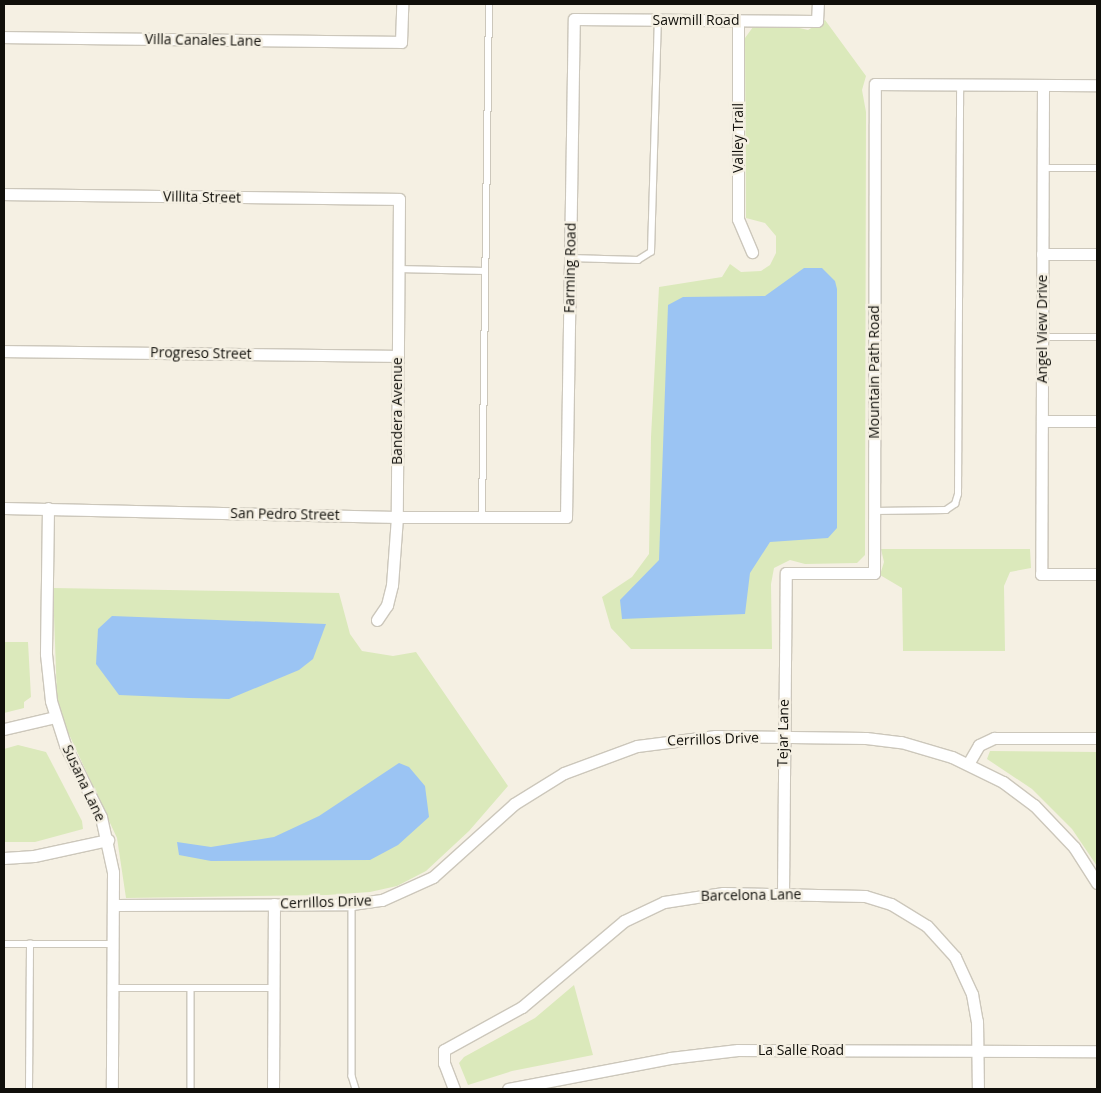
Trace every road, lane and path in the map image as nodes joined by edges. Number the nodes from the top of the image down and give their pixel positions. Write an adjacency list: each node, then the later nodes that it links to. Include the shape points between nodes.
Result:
1 (402, 4): 7 (street, Villa Canales Lane, via 401,42)
2 (489, 4): 20 (lane)
3 (818, 4): 6 (street, Sawmill Road, via 817,21)
4 (574, 19): 5 (street, Sawmill Road); 18 (street, Farming Road)
5 (658, 20): 6 (street, Sawmill Road); 18 (lane, via 652,252 638,260)
6 (738, 20): 15 (street, Valley Trail, via 738,218)
7 (4, 37)
8 (960, 85): 9 (street); 29 (lane, via 958,494 954,504 946,510); 29 (street, Mountain Path Road, via 875,84)
9 (1043, 85): 10 (street); 11 (street, Angel View Drive)
10 (1097, 85)
11 (1042, 168): 12 (lane); 16 (street, Angel View Drive)
12 (1097, 168)
13 (4, 194): 14 (street, Villita Street)
14 (399, 199): 19 (street, Bandera Avenue)
15 (752, 252)
16 (1042, 254): 17 (street); 21 (street, Angel View Drive)
17 (1097, 254)
18 (570, 258): 32 (street, Farming Road)
19 (398, 270): 20 (lane); 24 (street, Bandera Avenue)
20 (485, 271): 30 (lane)
21 (1042, 337): 22 (lane); 25 (street, Angel View Drive)
22 (1097, 337)
23 (4, 351): 24 (street, Progreso Street)
24 (398, 356): 31 (street, Bandera Avenue)
25 (1042, 421): 26 (street); 34 (street, Angel View Drive, via 1041,574)
26 (1097, 422)
27 (4, 508): 28 (street, San Pedro Street)
28 (48, 508): 31 (street, San Pedro Street); 36 (street, Susana Lane, via 46,670)
29 (874, 511): 33 (street, Mountain Path Road, via 874,573)
30 (482, 516): 31 (street, San Pedro Street); 32 (street, San Pedro Street)
31 (396, 517): 35 (street, Bandera Avenue, via 392,586 387,605)
32 (566, 517)
33 (786, 573): 38 (street, Tejar Lane)
34 (1097, 574)
35 (377, 620)
36 (55, 717): 37 (street); 41 (street, Susana Lane, via 97,806)
37 (4, 729)
38 (783, 737): 40 (street, Cerrillos Drive, via 884,739 936,751); 44 (street, Tejar Lane); 46 (street, Cerrillos Drive, via 676,739 600,757 530,793 421,884 382,900)
39 (1097, 738): 40 (street, via 994,738 979,745)
40 (968, 764): 43 (street, Cerrillos Drive, via 1002,782 1048,818 1074,847)
41 (108, 840): 42 (street, via 46,854); 47 (street, Susana Lane)
42 (4, 858)
43 (1097, 882)
44 (783, 894): 54 (street, Barcelona Lane, via 865,896 891,904 927,926 946,946 968,981 976,1008); 61 (street, Barcelona Lane, via 693,896 637,913 599,938 522,1007 444,1050 444,1063)
45 (274, 904): 46 (street, Cerrillos Drive); 47 (street, Cerrillos Drive); 53 (street)
46 (352, 904): 60 (lane, via 352,1076)
47 (113, 905): 50 (street, Susana Lane)
48 (4, 944): 49 (lane)
49 (30, 944): 50 (lane); 56 (lane)
50 (112, 944): 51 (street, Susana Lane)
51 (112, 988): 52 (lane); 57 (street, Susana Lane)
52 (190, 988): 53 (lane); 58 (lane)
53 (273, 988): 59 (street)
54 (978, 1051): 55 (street, La Salle Road); 62 (street, La Salle Road, via 715,1052); 63 (street, Barcelona Lane)
55 (1097, 1051)
56 (29, 1089)
57 (112, 1089)
58 (191, 1089)
59 (273, 1089)
60 (356, 1089)
61 (454, 1089)
62 (508, 1089)
63 (978, 1089)

